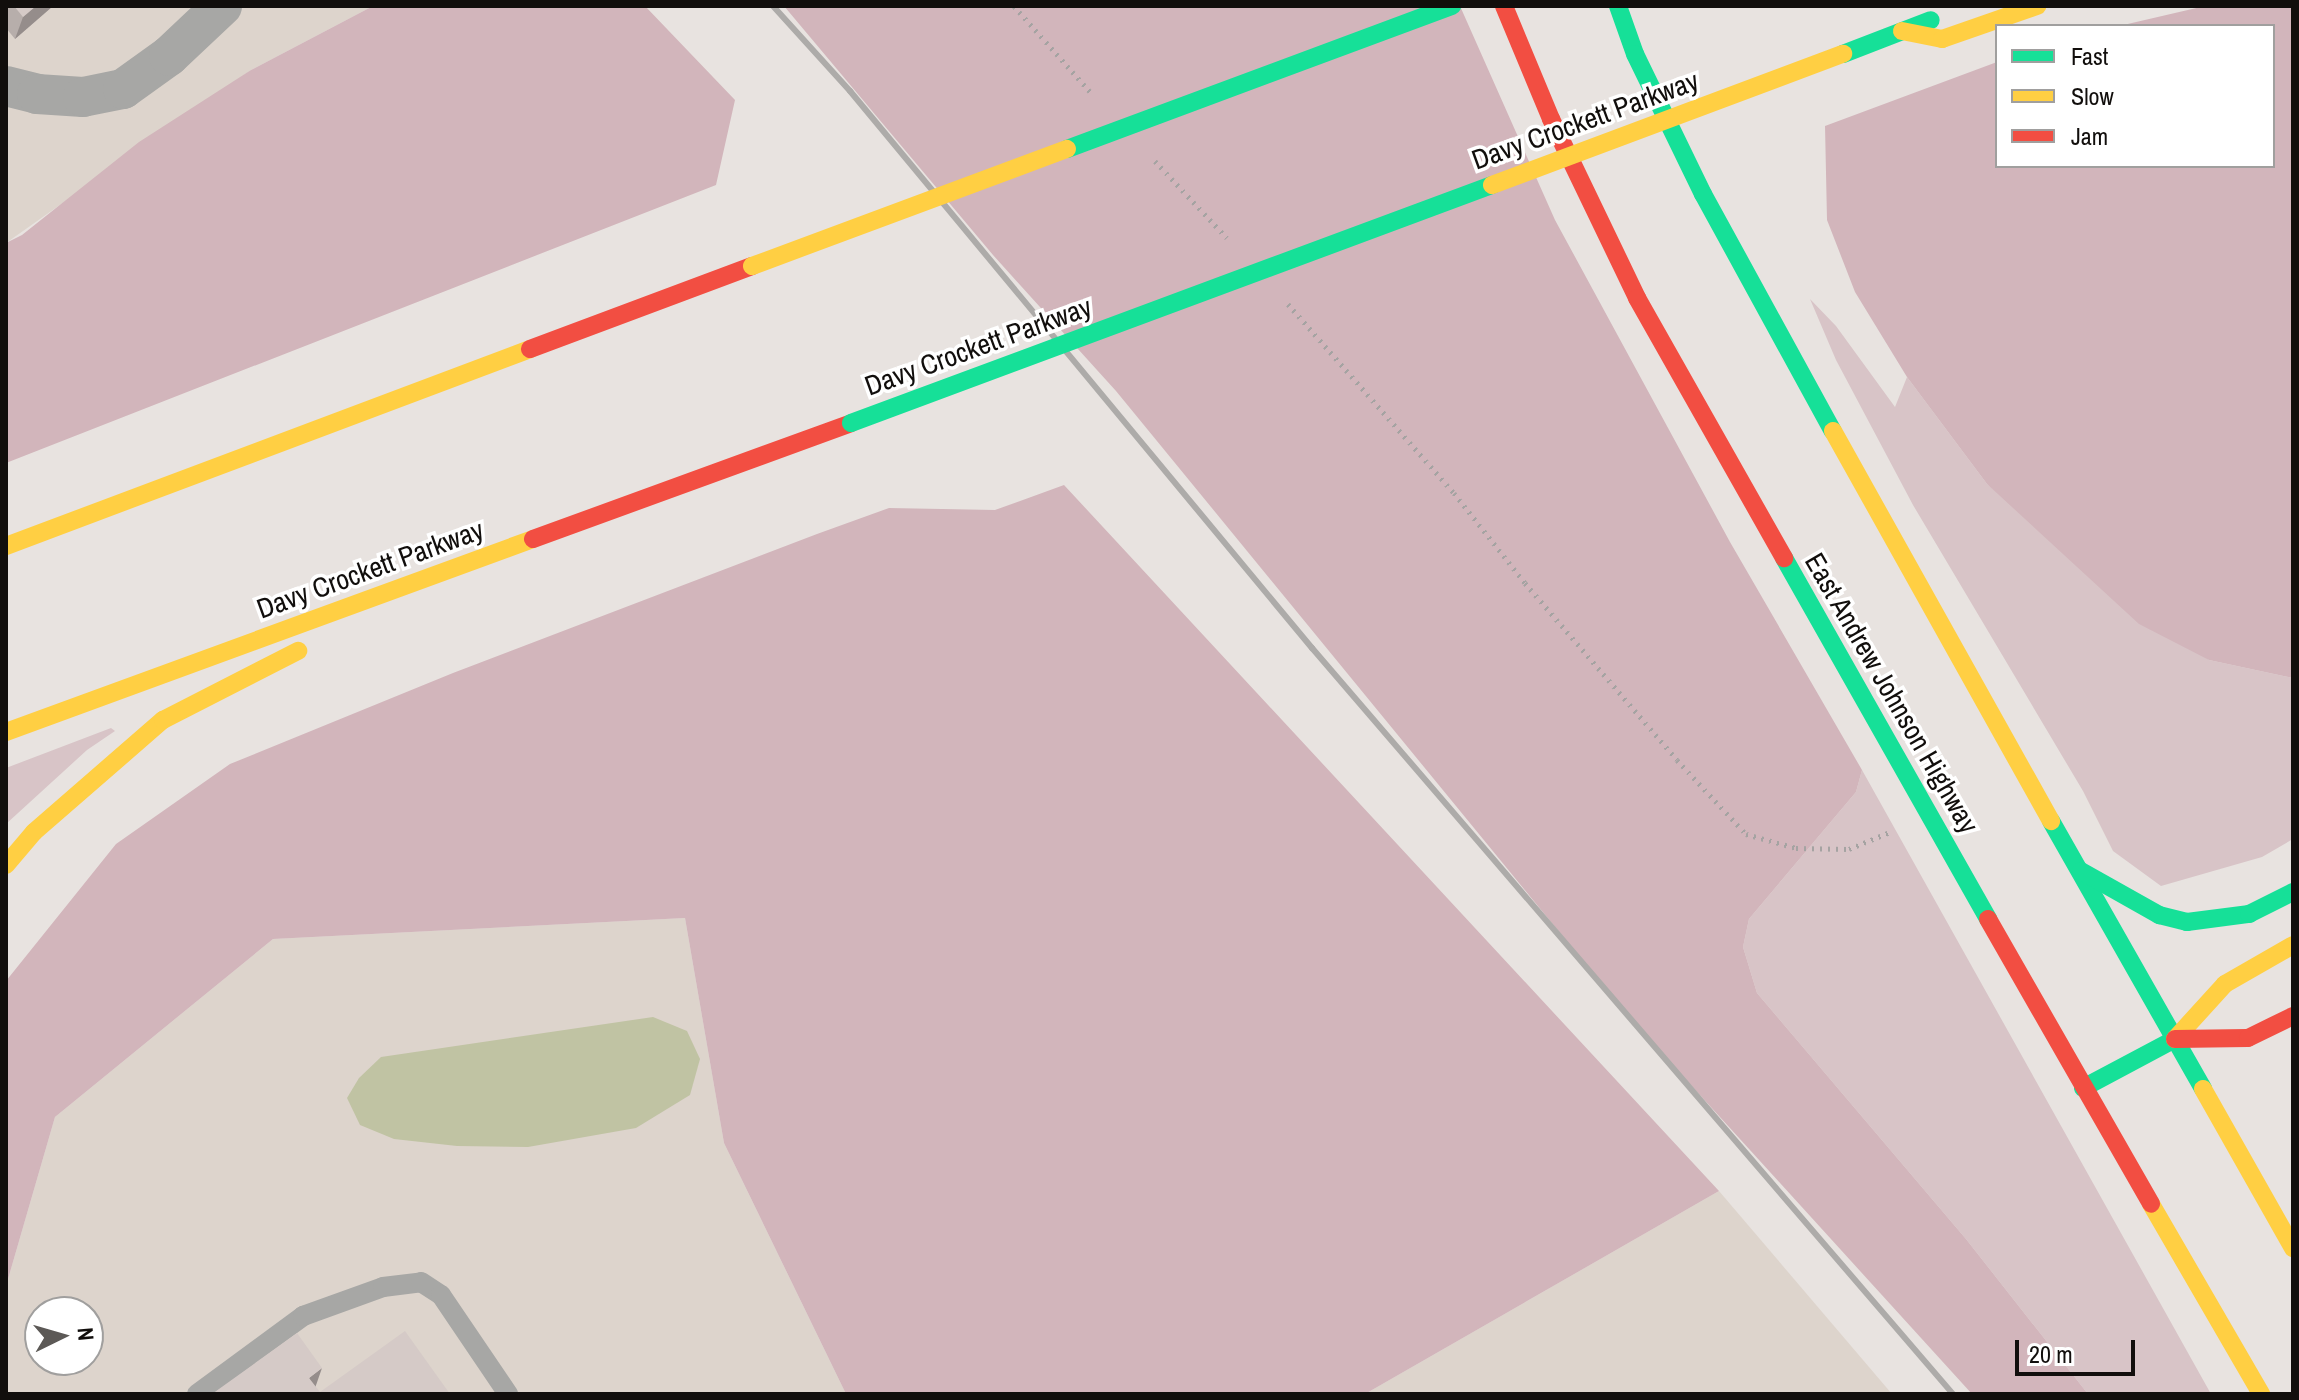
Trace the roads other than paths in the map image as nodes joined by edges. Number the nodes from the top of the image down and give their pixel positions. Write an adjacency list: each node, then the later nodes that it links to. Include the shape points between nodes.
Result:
1 (222, 6): 8 (street, via 169,56 123,89 83,97)
2 (1452, 6): 9 (main road, bridge)
3 (1504, 6): 18 (main road, East Andrew Johnson Highway, via 1551,119 1637,298)
4 (1618, 6): 13 (main road, via 1635,54 1703,194)
5 (2037, 6): 7 (main road, via 1942,39)
6 (1954, 11): 7 (main road, Davy Crockett Parkway)
7 (1902, 31): 10 (main road, Davy Crockett Parkway, bridge)
8 (6, 86)
9 (6, 546)
10 (459, 567): 11 (main road, Davy Crockett Parkway); 12 (main road, via 163,720 34,832)
11 (6, 732)
12 (6, 865)
13 (2081, 871): 14 (main road, via 2159,915 2187,922 2249,914); 17 (main road)
14 (2293, 892)
15 (2293, 945): 17 (main road, via 2225,984)
16 (2293, 1016): 17 (main road, via 2248,1038)
17 (2175, 1039): 18 (main road); 19 (main road)
18 (2083, 1088): 22 (main road, East Andrew Johnson Highway)
19 (2293, 1248)
20 (197, 1394): 21 (lane, via 303,1316 383,1287 421,1282 441,1295)
21 (508, 1394)
22 (2261, 1394)

